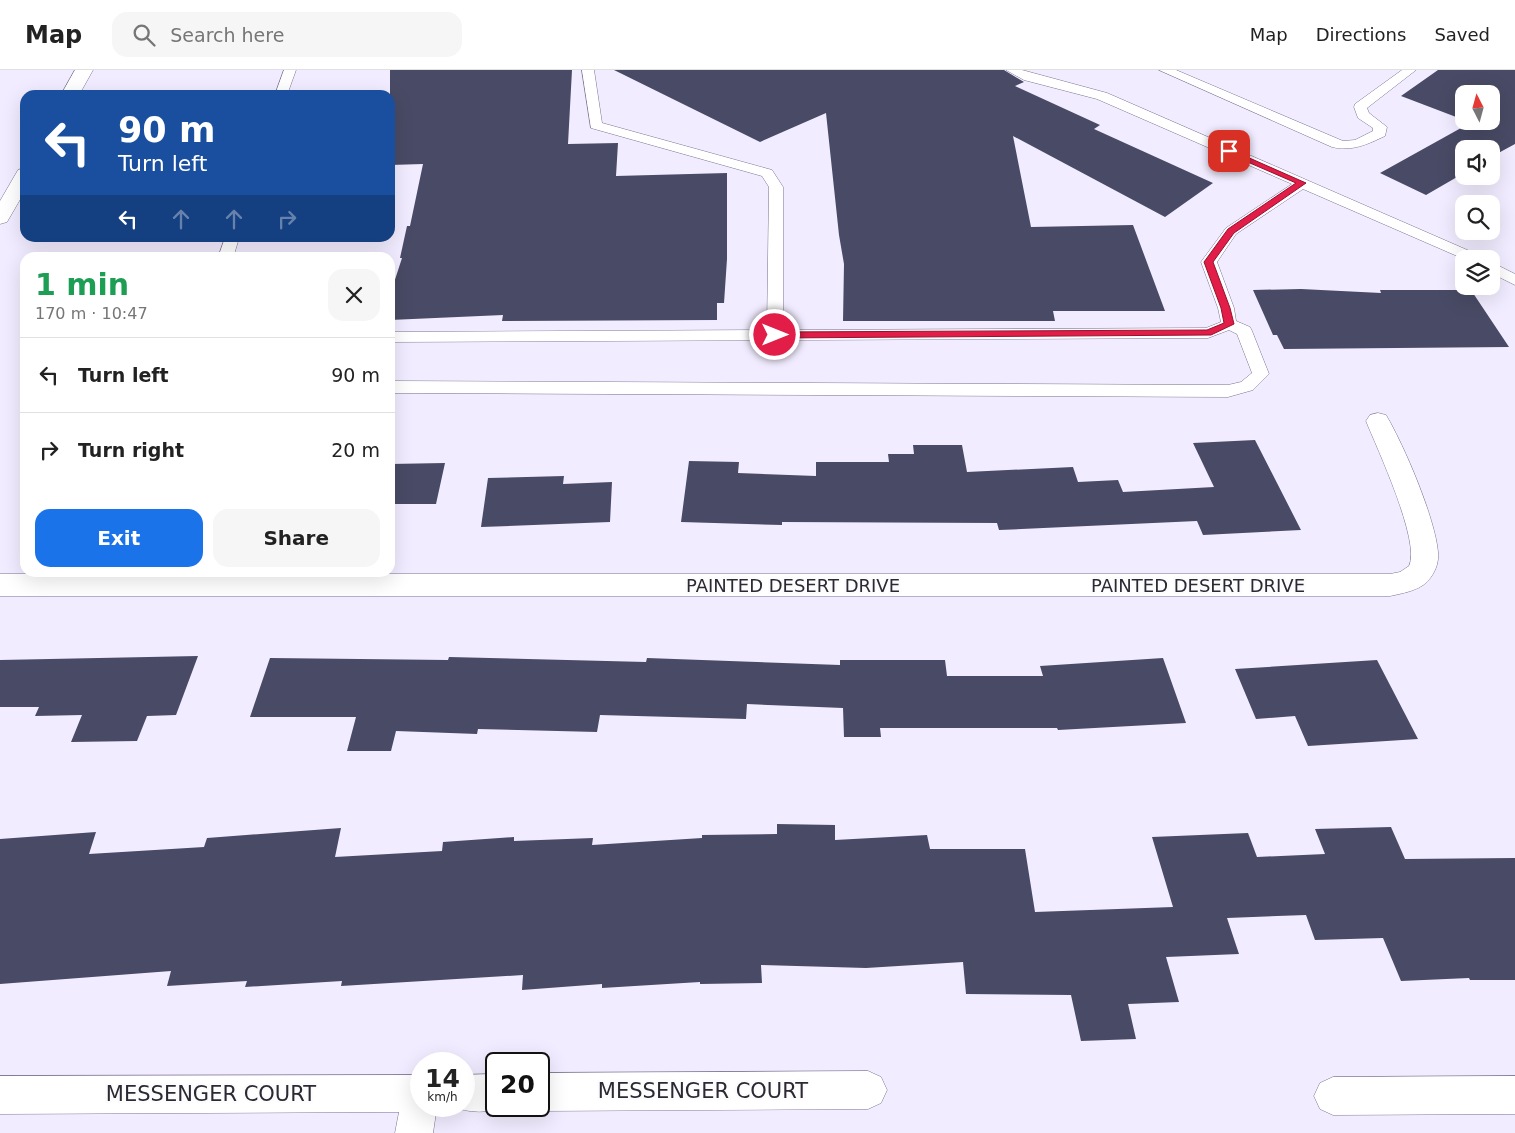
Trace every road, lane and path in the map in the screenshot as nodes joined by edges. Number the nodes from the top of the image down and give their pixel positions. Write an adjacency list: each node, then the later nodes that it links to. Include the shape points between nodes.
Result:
1 (84, 70): 7 (street)
2 (290, 70): 8 (lane)
3 (588, 70): 16 (lane, via 596,125 767,173 776,187)
4 (1012, 70): 10 (lane, via 1102,96)
5 (1165, 70): 6 (lane, via 1336,144 1348,146 1380,133 1380,127 1363,115 1360,107)
6 (1410, 70)
7 (73, 90)
8 (283, 90)
9 (20, 183): 11 (street)
10 (1302, 183): 12 (lane); 15 (lane, via 1231,231 1209,262)
11 (0, 218)
12 (1455, 250)
13 (1500, 271): 14 (lane)
14 (1515, 280)
15 (1229, 324): 16 (lane, via 1208,333); 18 (lane, via 1244,331 1261,374 1247,386 1228,391)
16 (775, 335): 17 (lane)
17 (395, 337)
18 (395, 388)
19 (1378, 421): 20 (street, PAINTED DESERT DRIVE, via 1409,499 1427,557 1424,568 1414,578 1390,586)
20 (0, 585)
21 (868, 1090): 22 (street, MESSENGER COURT)
22 (550, 1092)
23 (410, 1093): 24 (street, MESSENGER COURT)
24 (0, 1095)
25 (1515, 1095): 26 (street)
26 (1333, 1096)
27 (417, 1117): 28 (street)
28 (414, 1133)

